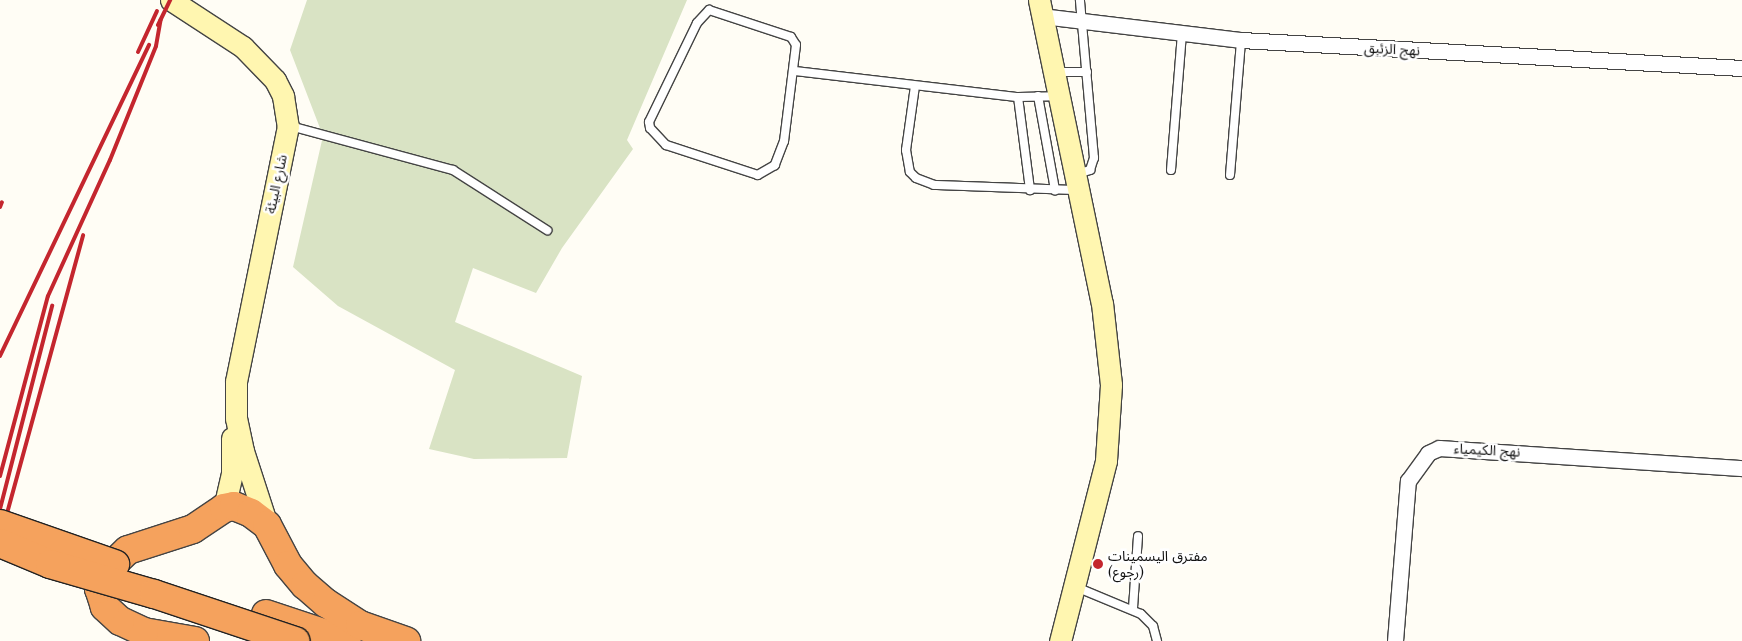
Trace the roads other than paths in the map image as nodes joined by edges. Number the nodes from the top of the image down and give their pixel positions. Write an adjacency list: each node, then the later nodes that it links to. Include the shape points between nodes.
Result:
1 (172, 0): 14 (main road, شارع البيئة, via 243,47 275,80 283,96)
2 (1080, 0): 4 (lane)
3 (1041, 8): 4 (street, نهج الزئبق); 9 (main road)
4 (1084, 21): 5 (street, نهج الزئبق); 10 (lane)
5 (1182, 32): 6 (street, نهج الزئبق); 15 (lane)
6 (1241, 40): 7 (street, نهج الزئبق); 16 (lane)
7 (1742, 68)
8 (795, 71): 8 (lane, via 796,46 791,37 709,10 697,23 649,122 650,128 666,145 758,175 767,172 775,164 784,141); 11 (lane)
9 (1053, 72): 10 (lane); 12 (main road)
10 (1088, 72): 17 (lane, via 1093,166)
11 (915, 86): 13 (lane); 18 (lane, via 906,150 910,172 916,178 934,185)
12 (1048, 96): 13 (lane); 17 (main road); 19 (lane)
13 (1018, 97): 18 (lane)
14 (288, 126): 20 (lane, via 453,170); 21 (main road, شارع البيئة, via 236,381)
15 (1171, 170)
16 (1230, 175)
17 (1078, 182): 19 (lane); 28 (main road, via 1102,303 1111,385 1106,461)
18 (1030, 190): 19 (lane)
19 (1055, 190)
20 (547, 230)
21 (236, 418): 23 (main road, via 232,434 232,474); 25 (main road)
22 (1742, 468): 36 (street, نهج الكيمياء, via 1438,448 1428,453 1408,481)
23 (224, 508): 25 (highway, via 243,508); 31 (highway, via 193,529 128,550 106,571 99,590 105,607 120,621 144,632)
24 (0, 524): 33 (highway, bridge)
25 (267, 525): 34 (highway, via 288,565 312,591 360,625)
26 (1138, 536): 29 (lane)
27 (0, 543): 32 (highway, bridge, via 50,564 154,594)
28 (1074, 586): 29 (lane); 30 (main road)
29 (1133, 608): 35 (lane, via 1153,626)
30 (1060, 640)
31 (195, 641)
32 (295, 641)
33 (347, 641)
34 (406, 641)
35 (1157, 641)
36 (1395, 641)

